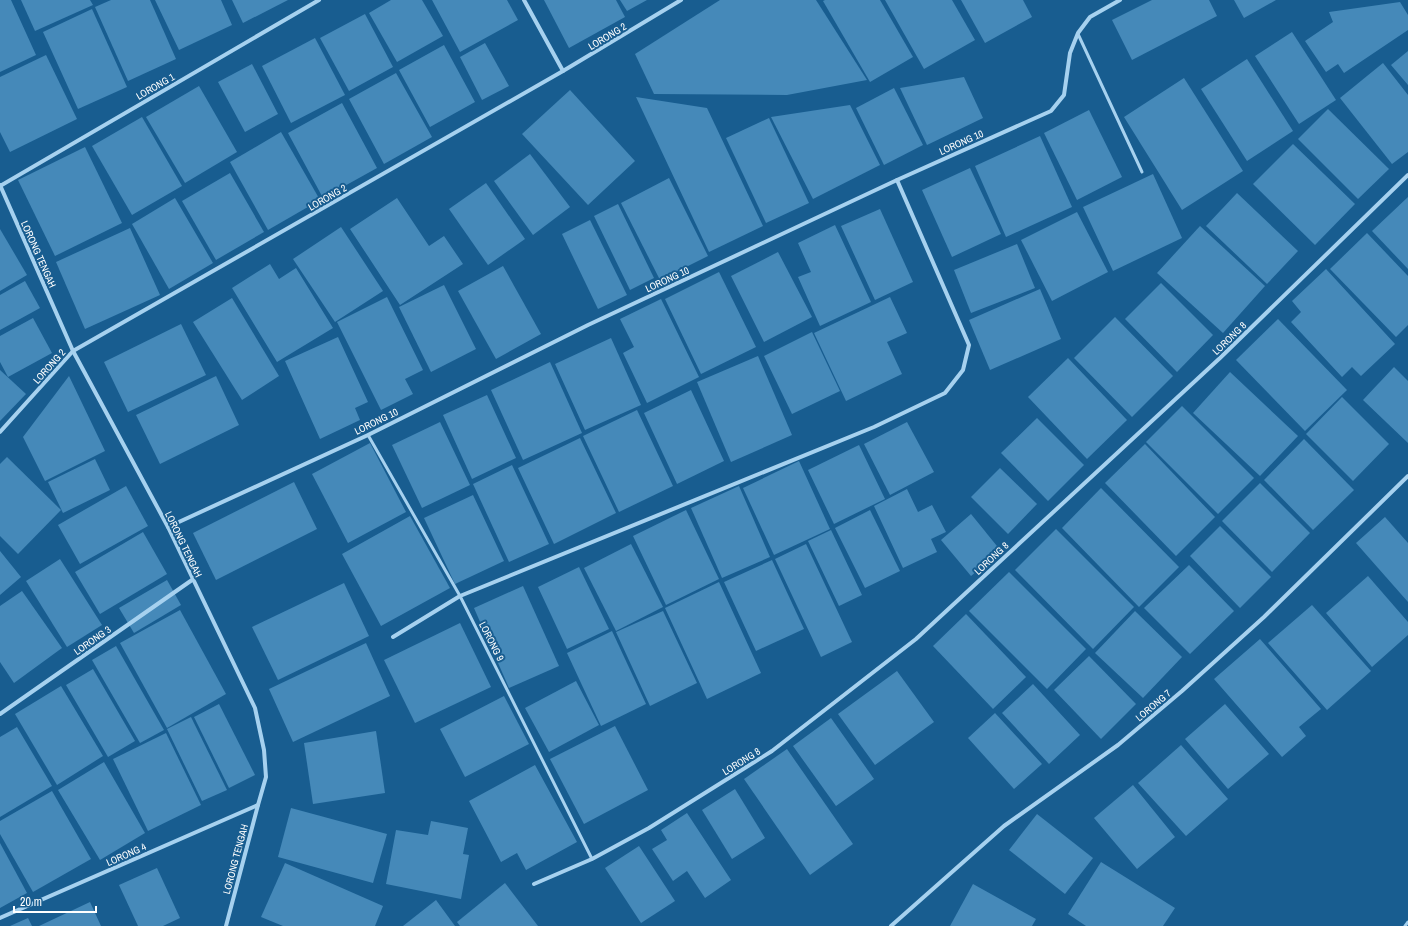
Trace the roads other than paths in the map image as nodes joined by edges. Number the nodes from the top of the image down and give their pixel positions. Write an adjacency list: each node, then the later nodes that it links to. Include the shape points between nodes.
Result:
1 (319, 0): 10 (street, LORONG 1)
2 (524, 0): 6 (street)
3 (681, 0): 6 (street, LORONG 2)
4 (1120, 0): 5 (street, LORONG 10, via 1090,17)
5 (1078, 33): 7 (lane); 9 (street, LORONG 10, via 1070,53 1064,95 1051,111)
6 (564, 71): 11 (street, LORONG 2)
7 (1142, 172)
8 (1408, 175): 21 (street, LORONG 8, via 1220,358 916,639 772,751 649,828)
9 (897, 180): 13 (street, LORONG 10, via 588,325); 17 (street, via 969,345 963,370 945,393 874,427)
10 (0, 186): 11 (street, LORONG TENGAH)
11 (73, 351): 12 (street, LORONG 2); 15 (street, LORONG TENGAH)
12 (0, 432)
13 (368, 435): 15 (street, LORONG 10); 17 (lane, LORONG 9)
14 (1408, 476): 26 (street, LORONG 7, via 1264,617 1176,696 1118,745 1004,826)
15 (168, 527): 16 (street, LORONG TENGAH)
16 (192, 580): 19 (street, LORONG 3); 20 (street, LORONG TENGAH, via 255,708 264,750 266,777)
17 (460, 596): 18 (street); 21 (lane, LORONG 9)
18 (393, 637)
19 (0, 714)
20 (258, 805): 23 (street, LORONG 4); 25 (street, LORONG TENGAH)
21 (592, 859): 22 (street, LORONG 8)
22 (534, 884)
23 (0, 918)
24 (1408, 922): 27 (lane)
25 (226, 926)
26 (891, 926)
27 (1405, 926)

